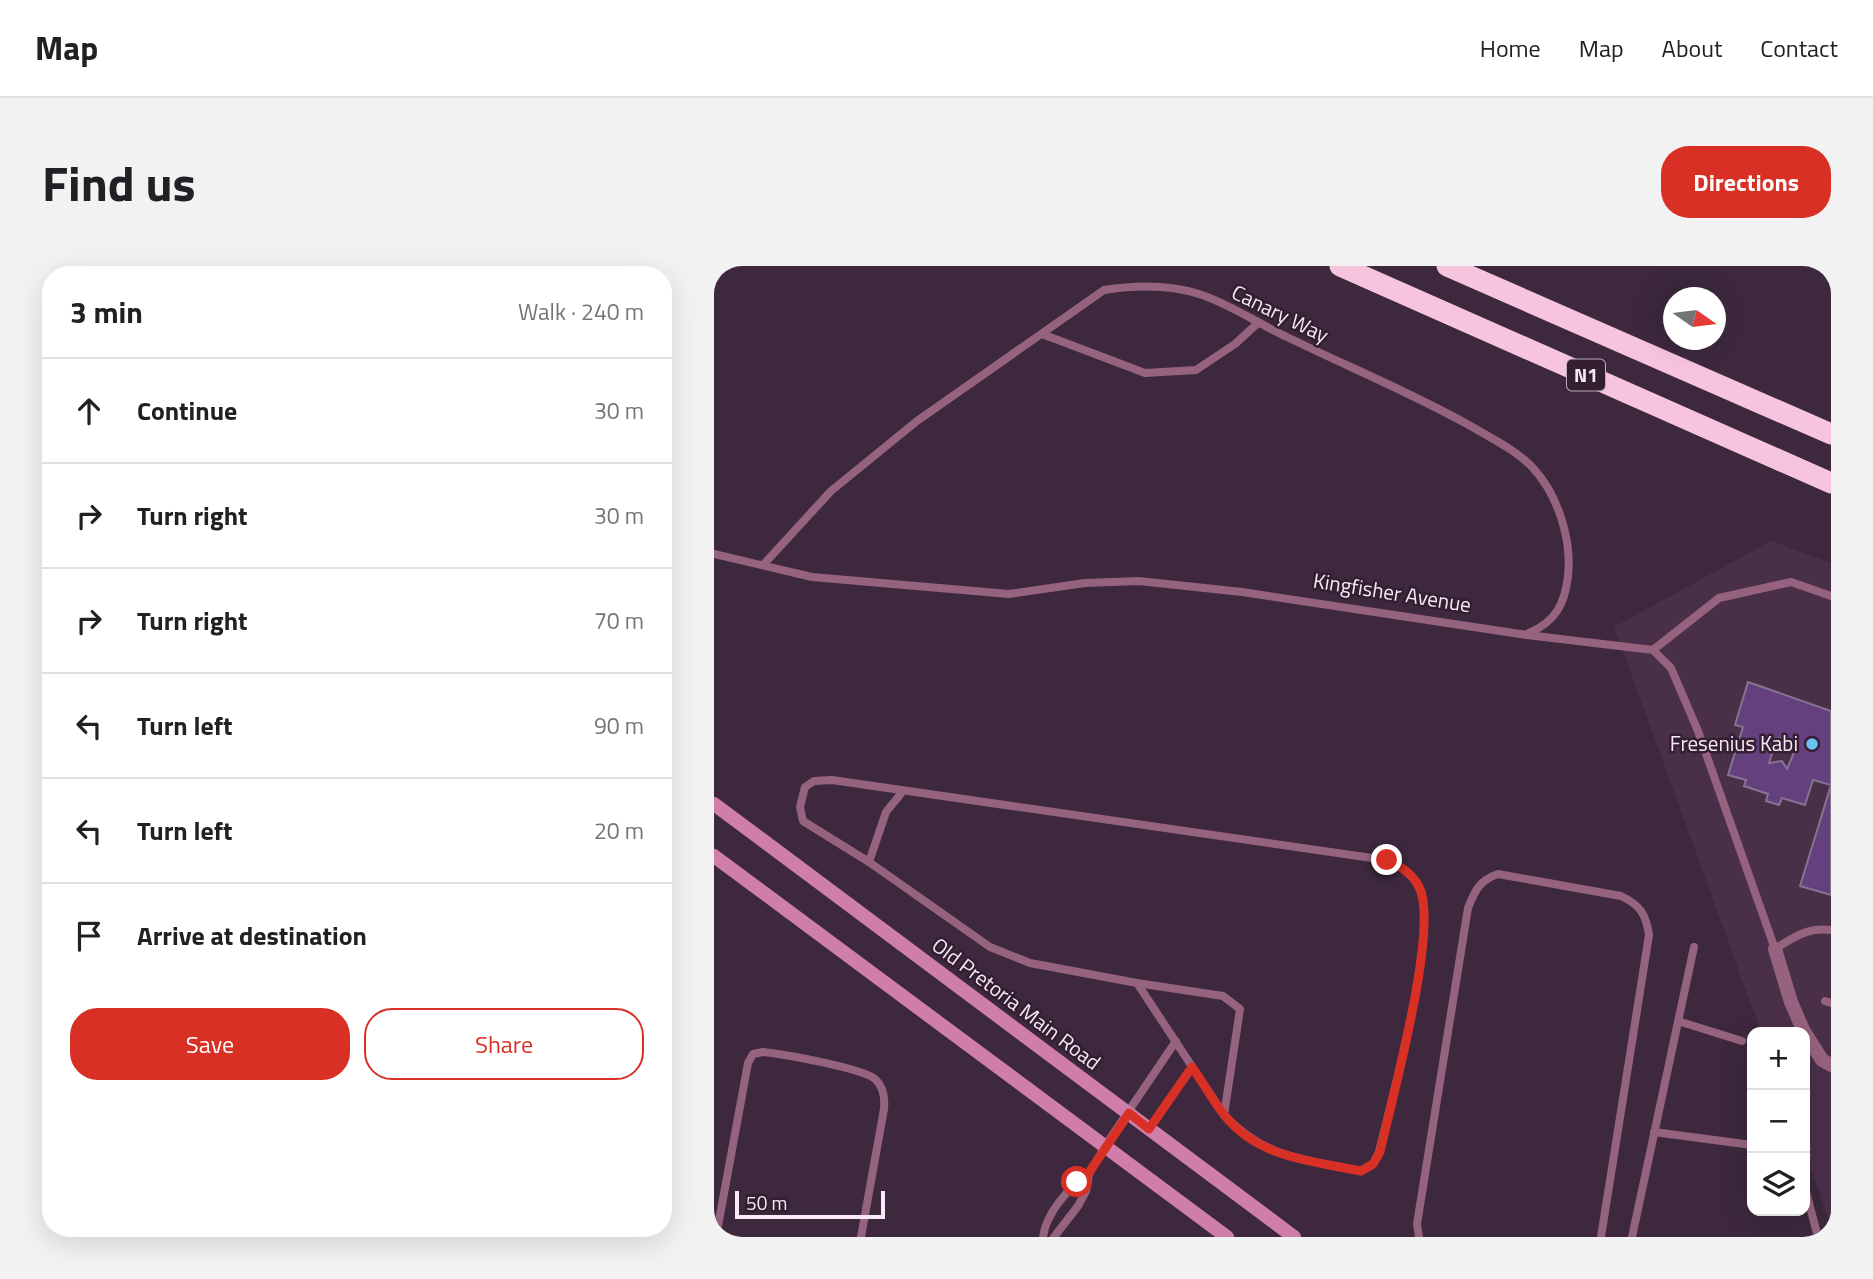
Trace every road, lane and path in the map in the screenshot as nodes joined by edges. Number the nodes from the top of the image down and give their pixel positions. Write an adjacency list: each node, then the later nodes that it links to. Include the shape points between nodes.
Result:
1 (1340, 266): 6 (highway, N1)
2 (1447, 266): 5 (highway, N1)
3 (1258, 323): 4 (lane, Canary Way, via 1200,294 1135,285 1104,290); 4 (lane, via 1196,370 1145,373); 10 (lane, Canary Way, via 1452,415 1516,452 1535,469 1561,518 1570,561 1567,592 1557,614 1545,627)
4 (1042, 334): 8 (lane, Canary Way, via 917,421 831,491)
5 (1831, 434)
6 (1831, 483)
7 (714, 554): 8 (lane, Kingfisher Avenue)
8 (763, 565): 10 (lane, Kingfisher Avenue, via 812,577 1009,594 1139,581)
9 (1831, 596): 11 (lane, via 1791,582 1719,598)
10 (1527, 635): 11 (lane, Kingfisher Avenue)
11 (1653, 650): 18 (lane, via 1671,668 1698,731)
12 (903, 790): 15 (lane, via 886,812); 15 (lane, via 832,780 814,781 805,787 800,807 803,821); 28 (lane, via 1387,860 1404,868 1420,887 1426,910 1423,954 1380,1152 1373,1164 1361,1171 1285,1156 1242,1134)
13 (714, 804): 27 (main road, Old Pretoria Main Road)
14 (714, 856): 32 (main road)
15 (869, 862): 19 (lane, via 990,947 1030,963)
16 (1831, 930): 18 (lane, via 1816,928 1798,934)
17 (1694, 947): 20 (lane)
18 (1775, 949): 21 (street)
19 (1137, 983): 22 (lane); 28 (lane, via 1223,996 1240,1009)
20 (1678, 1021): 23 (lane); 30 (lane)
21 (1802, 1027)
22 (1176, 1041): 26 (lane); 27 (lane)
23 (1742, 1041)
24 (1810, 1041): 25 (street)
25 (1831, 1065)
26 (1192, 1067): 28 (lane); 29 (lane)
27 (1129, 1113): 29 (main road, Old Pretoria Main Road); 32 (lane)
28 (1224, 1115)
29 (1149, 1129): 40 (main road, Old Pretoria Main Road)
30 (1654, 1132): 31 (lane); 43 (lane)
31 (1747, 1144)
32 (1104, 1146): 33 (lane); 39 (main road)
33 (1088, 1174): 37 (lane, via 1046,1222); 38 (lane, via 1086,1191)
34 (1810, 1207): 44 (lane)
35 (716, 1237): 36 (lane, via 747,1066 753,1054 763,1052 859,1072 876,1080 881,1088 884,1109)
36 (861, 1237)
37 (1043, 1237)
38 (1055, 1237)
39 (1227, 1237)
40 (1294, 1237)
41 (1419, 1237): 42 (lane, via 1468,908 1485,878 1498,874 1621,895 1638,904 1646,918 1649,935)
42 (1601, 1237)
43 (1632, 1237)
44 (1818, 1237)

